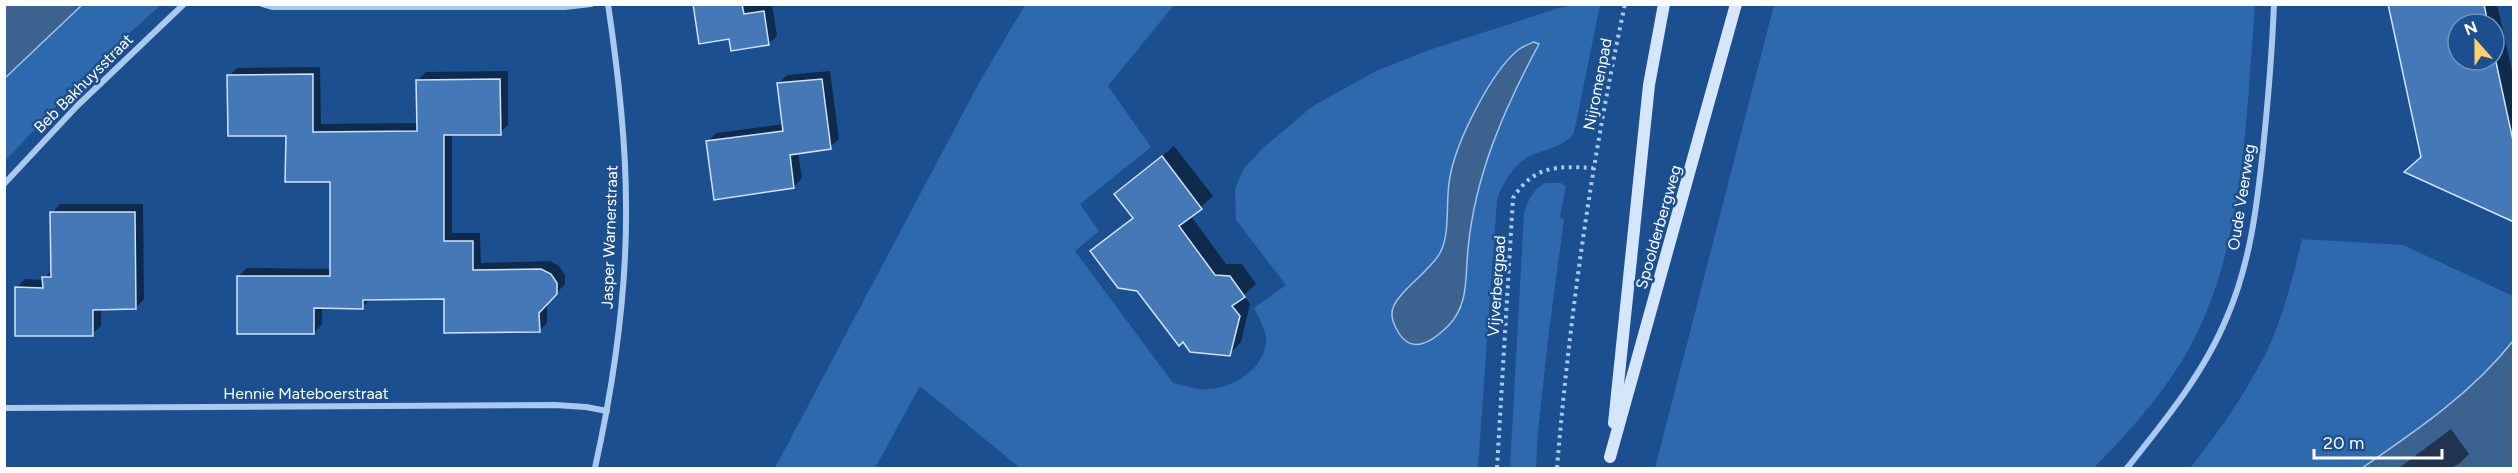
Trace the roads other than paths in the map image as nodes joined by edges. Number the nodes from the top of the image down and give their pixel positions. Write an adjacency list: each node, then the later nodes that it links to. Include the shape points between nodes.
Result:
1 (184, 4): 8 (street, Beb Bakhuysstraat, via 77,106)
2 (262, 4): 3 (street)
3 (591, 4)
4 (608, 4): 10 (street, Jasper Warnerstraat, via 621,110 626,205 622,303)
5 (1664, 4): 11 (main road, Spoolderbergweg, via 1648,86)
6 (1736, 4): 11 (main road, Spoolderbergweg)
7 (2274, 4): 13 (street, Oude Veerweg, via 2272,65 2256,210 2246,261 2227,317 2202,366)
8 (4, 184)
9 (4, 408): 10 (street, Hennie Mateboerstraat, via 555,405)
10 (607, 411): 12 (street, Jasper Warnerstraat)
11 (1610, 463)
12 (595, 468)
13 (2127, 468)

